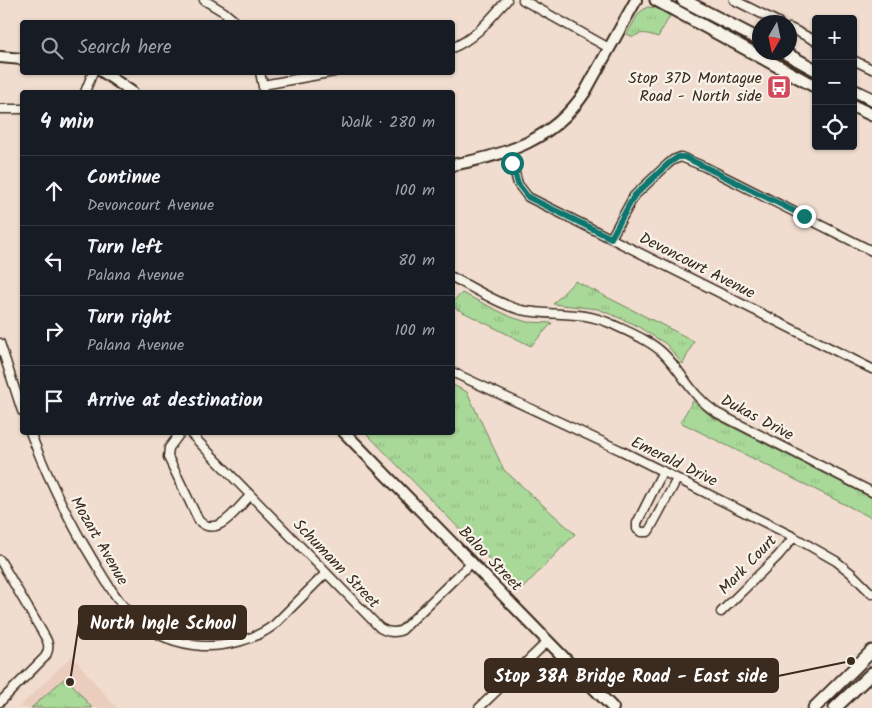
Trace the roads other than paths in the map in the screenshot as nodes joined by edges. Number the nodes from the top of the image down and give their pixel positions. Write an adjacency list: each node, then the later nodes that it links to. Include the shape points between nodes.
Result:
1 (204, 0): 9 (street)
2 (507, 0): 13 (street, via 480,31)
3 (523, 0): 14 (street)
4 (636, 0): 14 (street)
5 (656, 0): 25 (main road)
6 (683, 0): 11 (main road)
7 (734, 0): 8 (street)
8 (764, 15)
9 (234, 20)
10 (797, 32): 12 (street)
11 (752, 36)
12 (812, 39)
13 (455, 47)
14 (610, 48): 35 (street, via 586,92 567,114 538,138)
15 (0, 57): 16 (street)
16 (20, 59)
17 (797, 60): 19 (main road)
18 (857, 62): 20 (street)
19 (812, 68)
20 (872, 70)
21 (92, 75): 27 (street)
22 (107, 75): 28 (street)
23 (261, 75): 26 (street)
24 (321, 75): 26 (street)
25 (812, 85)
26 (263, 89)
27 (86, 90)
28 (129, 90)
29 (857, 92): 30 (main road)
30 (872, 99)
31 (857, 108): 34 (main road)
32 (0, 109): 33 (street)
33 (20, 109)
34 (872, 115)
35 (509, 151): 36 (street); 37 (street, Devoncourt Avenue, via 517,180 526,195)
36 (455, 164)
37 (611, 238): 38 (street, via 634,196 673,160 685,157); 41 (street, Devoncourt Avenue)
38 (872, 251)
39 (455, 278): 50 (street, Dukas Drive, via 514,308 588,316 644,340 662,352 695,395 717,413)
40 (0, 343): 43 (street)
41 (872, 369)
42 (455, 373): 48 (street, Emerald Drive)
43 (20, 398)
44 (31, 435): 55 (street, Mozart Avenue, via 60,501 99,570 120,602 139,622 156,633 194,645 220,646 244,640 274,625)
45 (179, 435): 51 (street, via 169,448 168,457 202,523 212,527 220,525)
46 (192, 435): 51 (street, Schumann Street)
47 (347, 435): 54 (street, Baloo Street)
48 (662, 471): 49 (street, Emerald Drive); 49 (street, via 637,523 641,532 648,532)
49 (677, 479): 52 (street, Emerald Drive)
50 (872, 492)
51 (250, 496): 55 (street, Schumann Street)
52 (794, 537): 56 (street, Emerald Drive, via 836,561); 57 (street, Mark Court)
53 (0, 560): 61 (street, via 49,646 45,657)
54 (472, 562): 55 (street, Schumann Street, via 402,630 394,633 380,628); 58 (street, Baloo Street)
55 (326, 573)
56 (872, 594)
57 (721, 612)
58 (548, 641): 62 (street); 63 (street, Baloo Street)
59 (872, 651): 64 (main road)
60 (872, 673): 65 (main road)
61 (0, 702)
62 (479, 708)
63 (613, 708)
64 (814, 708)
65 (835, 708)

